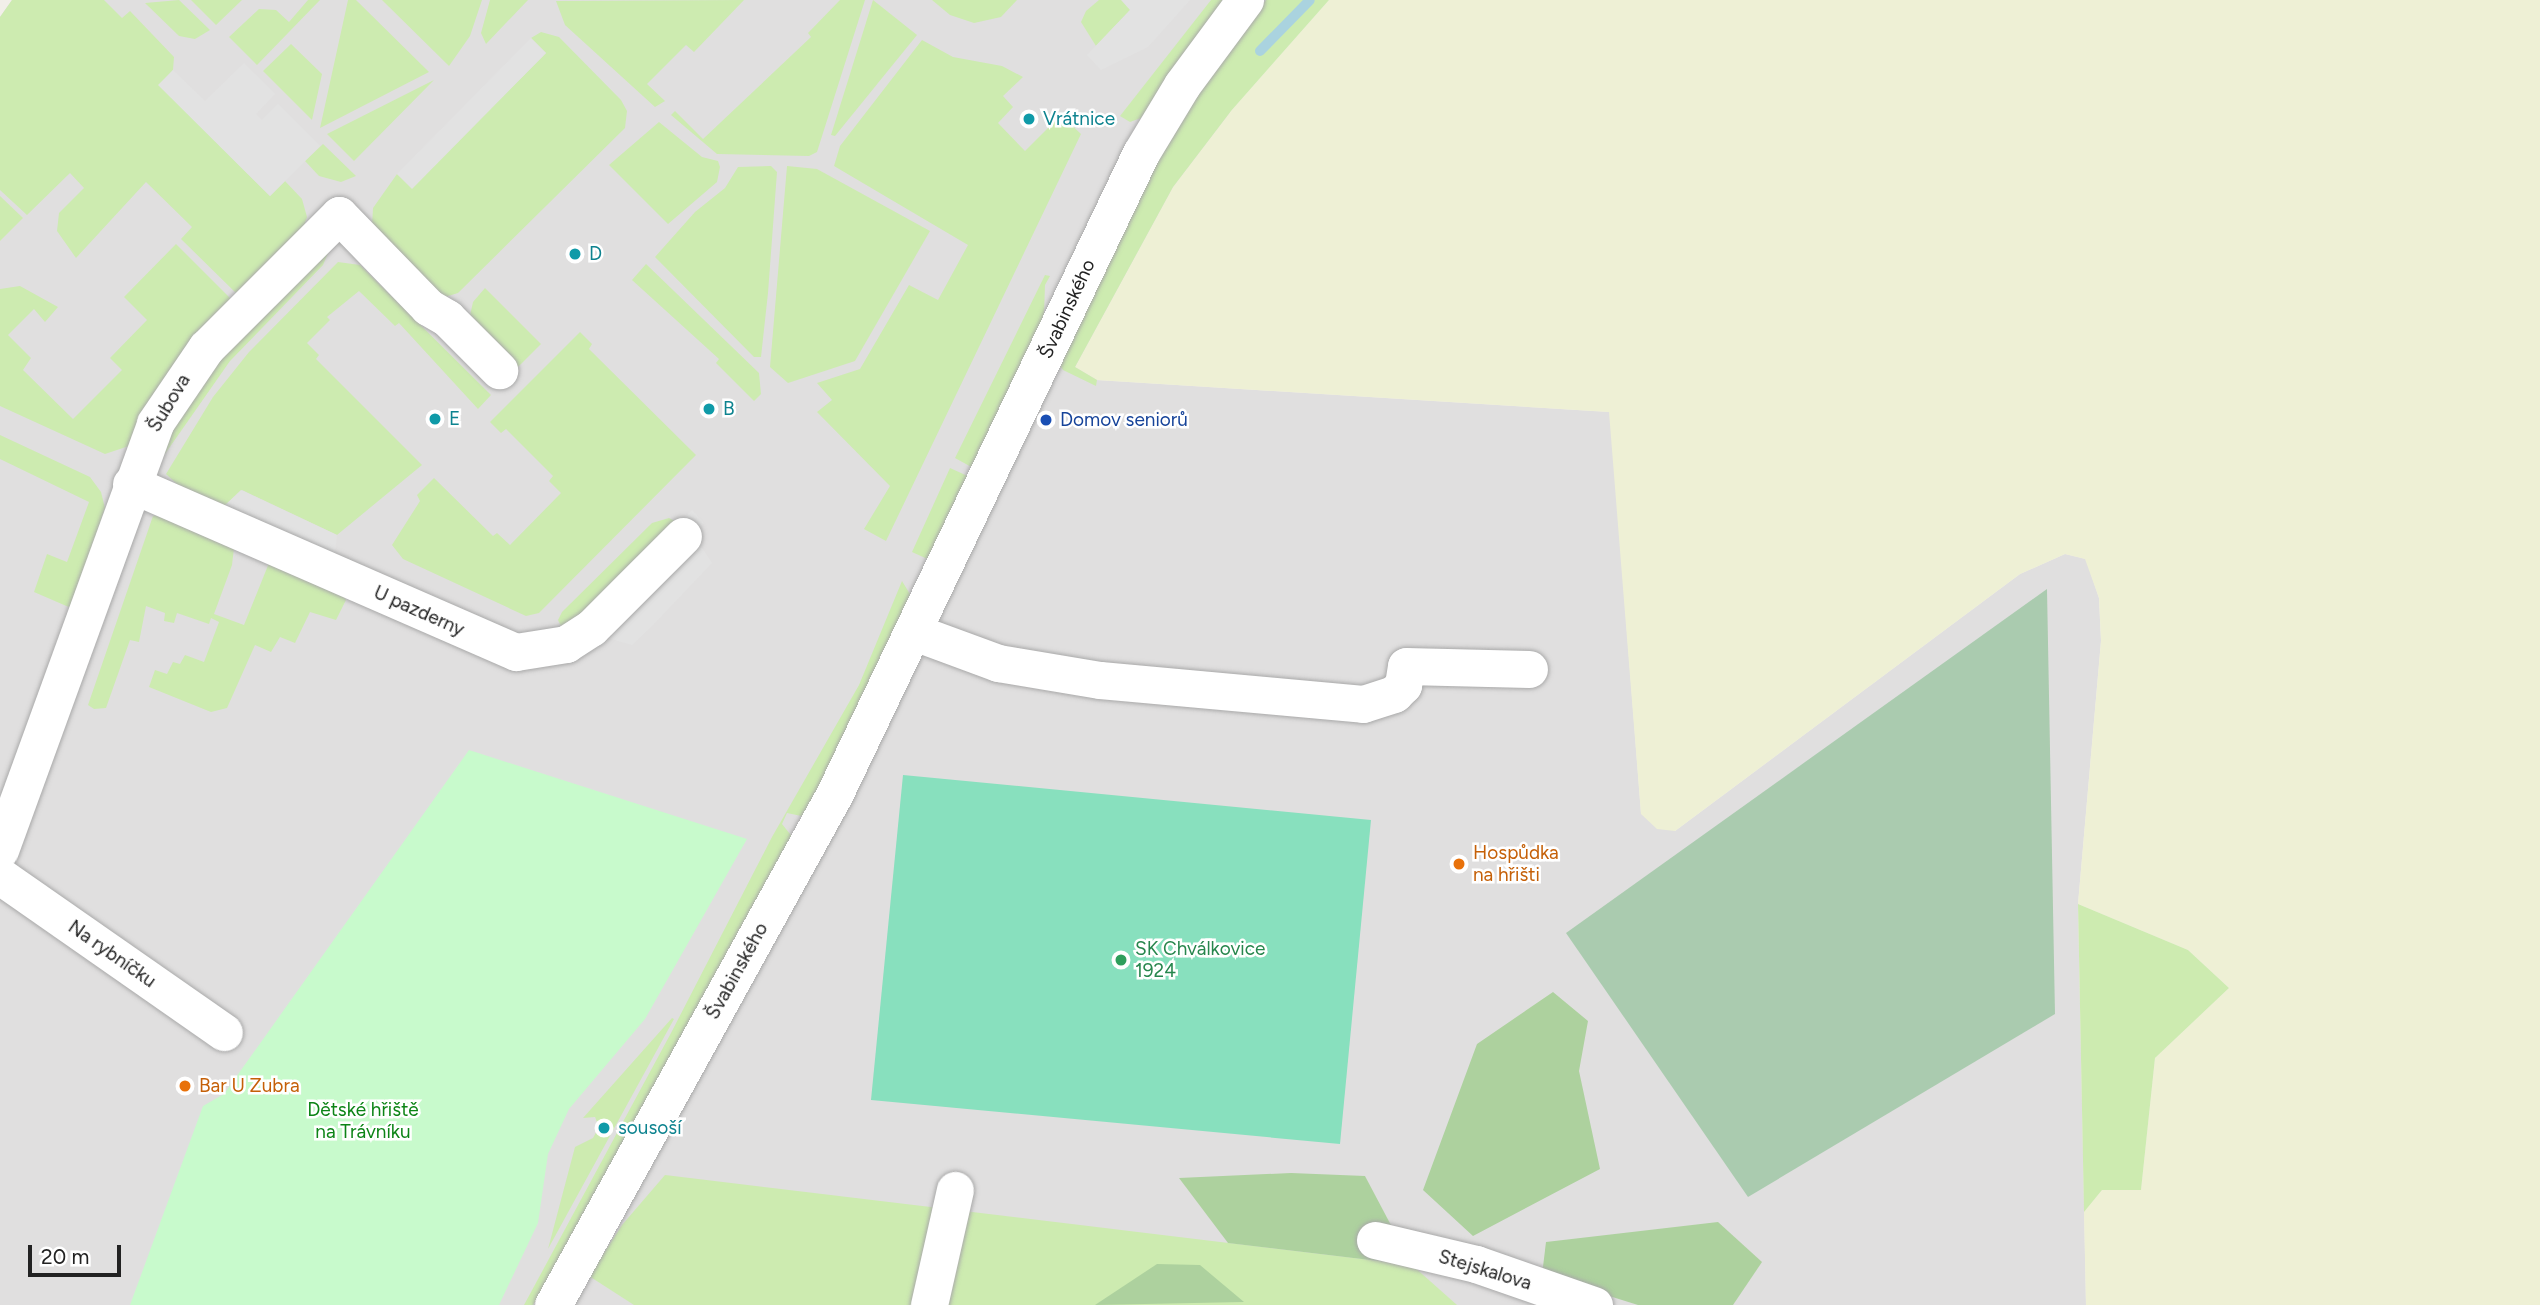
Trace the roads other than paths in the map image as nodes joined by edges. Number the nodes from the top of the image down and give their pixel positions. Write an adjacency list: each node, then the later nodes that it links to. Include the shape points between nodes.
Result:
1 (1245, 0): 5 (street, Švabinského, via 1182,85 1142,153)
2 (499, 370): 3 (street, Šubova, via 447,318 428,307 339,215 190,368 155,423)
3 (131, 484): 4 (street, U pazderny, via 516,652 566,644 591,628); 7 (street, Šubova)
4 (683, 536)
5 (914, 632): 6 (street, via 998,663 1100,680 1363,704 1394,694 1403,685 1406,666); 12 (street, Švabinského, via 835,793)
6 (1529, 669)
7 (0, 850)
8 (0, 876): 9 (street, Na rybníčku)
9 (224, 1032)
10 (955, 1190): 13 (street)
11 (1375, 1240): 14 (street, Stejskalova, via 1476,1264)
12 (552, 1305)
13 (929, 1305)
14 (1594, 1305)

